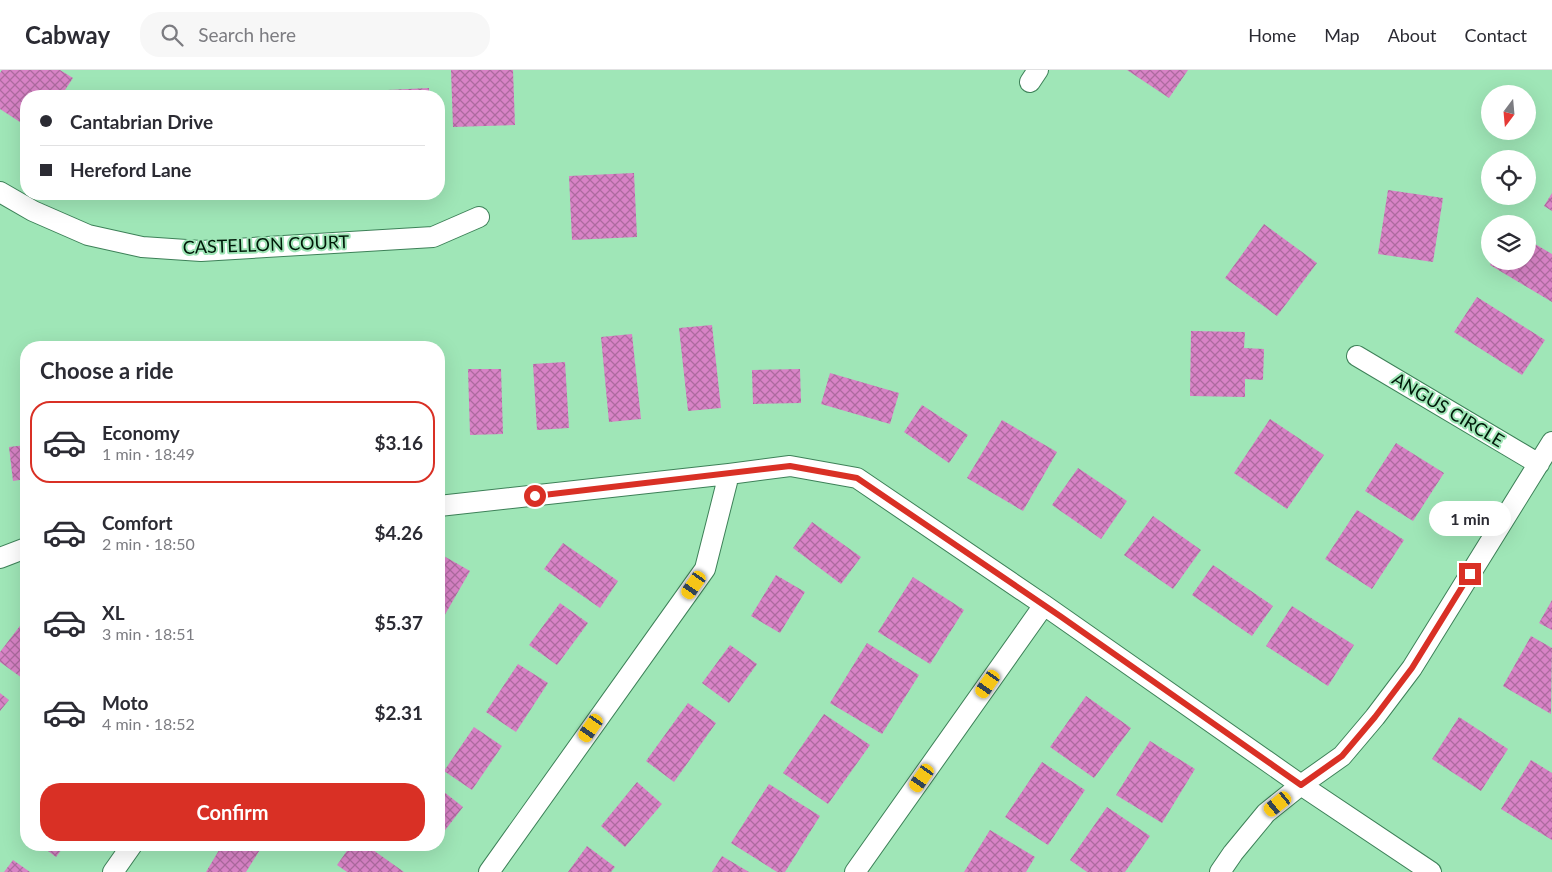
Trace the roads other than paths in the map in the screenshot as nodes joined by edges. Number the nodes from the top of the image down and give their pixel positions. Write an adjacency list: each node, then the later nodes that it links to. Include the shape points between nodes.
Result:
1 (0, 192): 2 (street, CASTELLON COURT, via 33,211 88,235 142,247 201,251 434,237)
2 (479, 217)
3 (1357, 356): 5 (street, ANGUS CIRCLE)
4 (1552, 442): 5 (street)
5 (1539, 464): 11 (street, via 1412,668 1342,756)
6 (729, 474): 7 (street); 10 (street, via 790,466 857,478); 14 (street, via 705,569)
7 (445, 505)
8 (20, 550): 9 (street)
9 (0, 558)
10 (1044, 605): 11 (street); 15 (street)
11 (1301, 785): 16 (street, via 1266,813); 17 (street)
12 (128, 851): 13 (street)
13 (114, 872)
14 (489, 872)
15 (855, 872)
16 (1220, 872)
17 (1431, 872)

